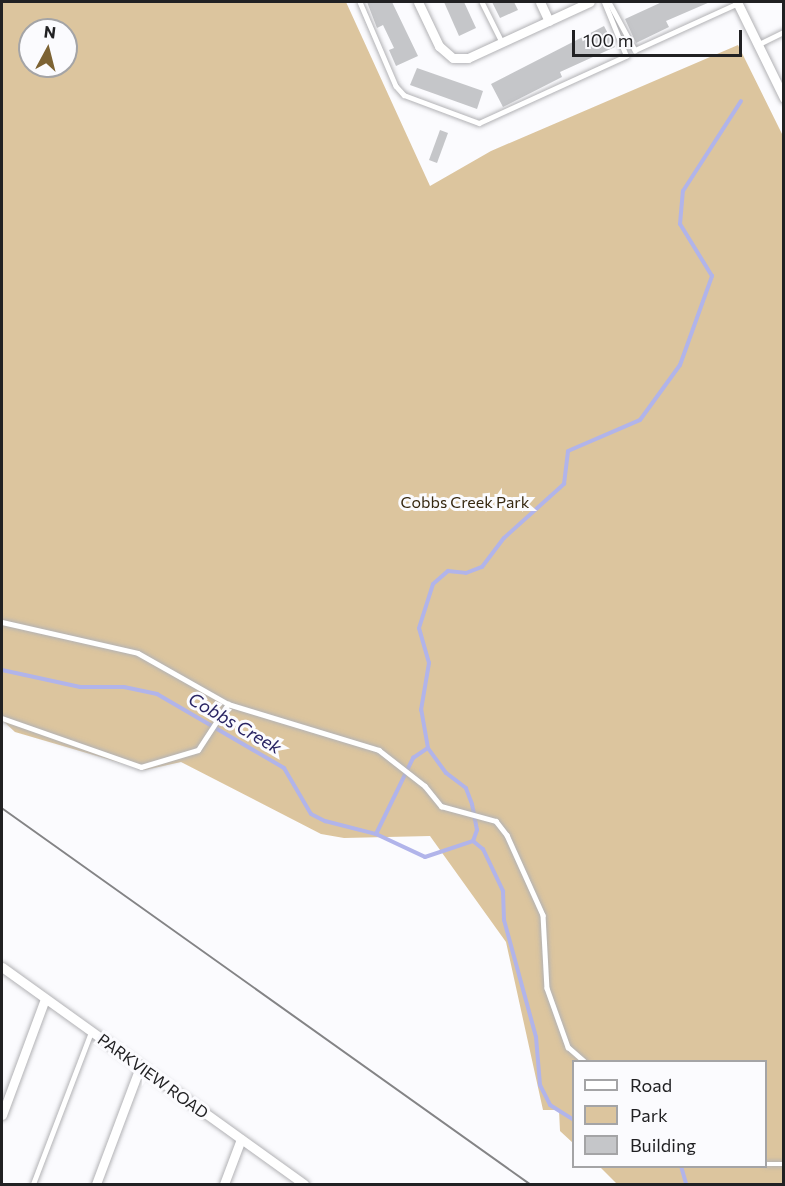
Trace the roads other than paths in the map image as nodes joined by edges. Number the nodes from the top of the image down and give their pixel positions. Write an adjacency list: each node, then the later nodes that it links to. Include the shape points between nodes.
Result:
1 (360, 2): 6 (lane, via 396,86 415,99 479,123 626,56)
2 (418, 2): 10 (street, via 443,50 453,58 468,58)
3 (482, 2): 10 (lane)
4 (540, 2): 8 (street)
5 (590, 2): 8 (street)
6 (607, 2): 7 (lane, via 635,50)
7 (738, 2): 11 (street)
8 (549, 21): 10 (street)
9 (783, 32): 11 (lane)
10 (502, 43)
11 (757, 45): 12 (street)
12 (782, 95)
13 (2, 622): 14 (lane, via 138,653)
14 (228, 704): 15 (lane, via 198,750 141,767); 19 (lane, via 379,750 441,806 496,821 507,835 543,915 547,988 568,1047)
15 (2, 718)
16 (2, 968): 17 (street, PARKVIEW ROAD)
17 (45, 999): 18 (street, PARKVIEW ROAD); 21 (street)
18 (91, 1032): 20 (street, PARKVIEW ROAD); 25 (lane)
19 (583, 1060)
20 (140, 1067): 22 (street, PARKVIEW ROAD); 26 (street)
21 (2, 1115)
22 (241, 1139): 27 (street); 28 (street, PARKVIEW ROAD)
23 (767, 1164): 24 (lane)
24 (783, 1164)
25 (33, 1185)
26 (96, 1185)
27 (224, 1185)
28 (304, 1185)

